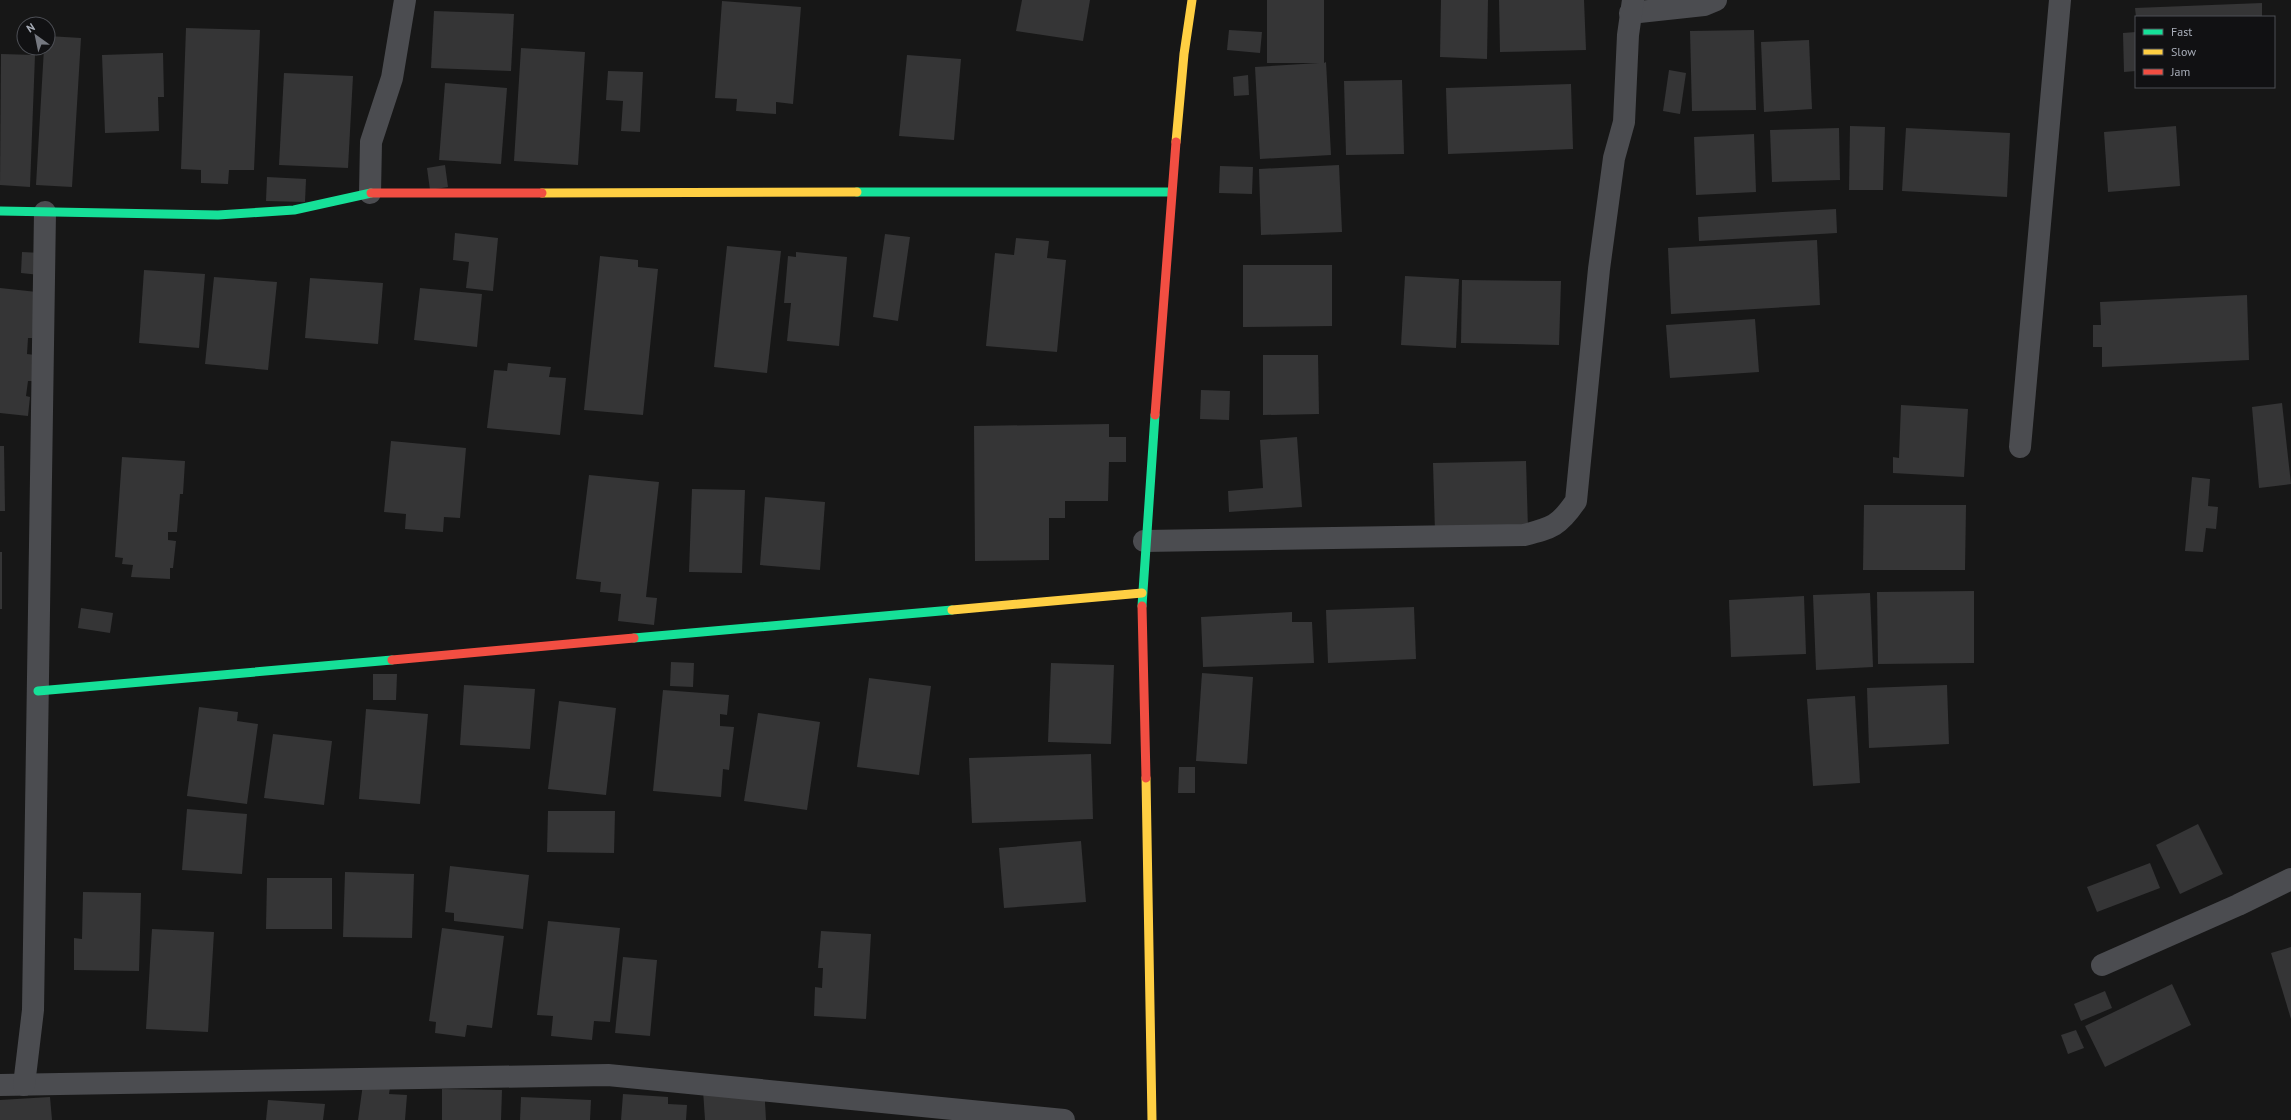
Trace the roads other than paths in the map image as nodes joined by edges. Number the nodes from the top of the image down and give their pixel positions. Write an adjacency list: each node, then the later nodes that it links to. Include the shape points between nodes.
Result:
1 (405, 0): 7 (street, via 392,78 371,142)
2 (1192, 0): 6 (street, via 1184,54)
3 (1716, 0): 5 (street, via 1704,5)
4 (2060, 0): 10 (street)
5 (1632, 7): 11 (street, via 1624,122 1614,158 1599,269 1576,501 1565,516 1551,528 1524,535)
6 (1171, 192): 7 (street); 11 (street)
7 (370, 193): 9 (street, via 294,210 218,215)
8 (0, 211): 9 (street)
9 (45, 212): 13 (street)
10 (2020, 447)
11 (1144, 541): 12 (street)
12 (1142, 593): 13 (street); 19 (street)
13 (38, 691): 17 (street, via 33,1010)
14 (2291, 879): 15 (street)
15 (2102, 965)
16 (0, 1085): 17 (street)
17 (24, 1085): 18 (street, via 608,1075)
18 (1064, 1120)
19 (1152, 1120)

